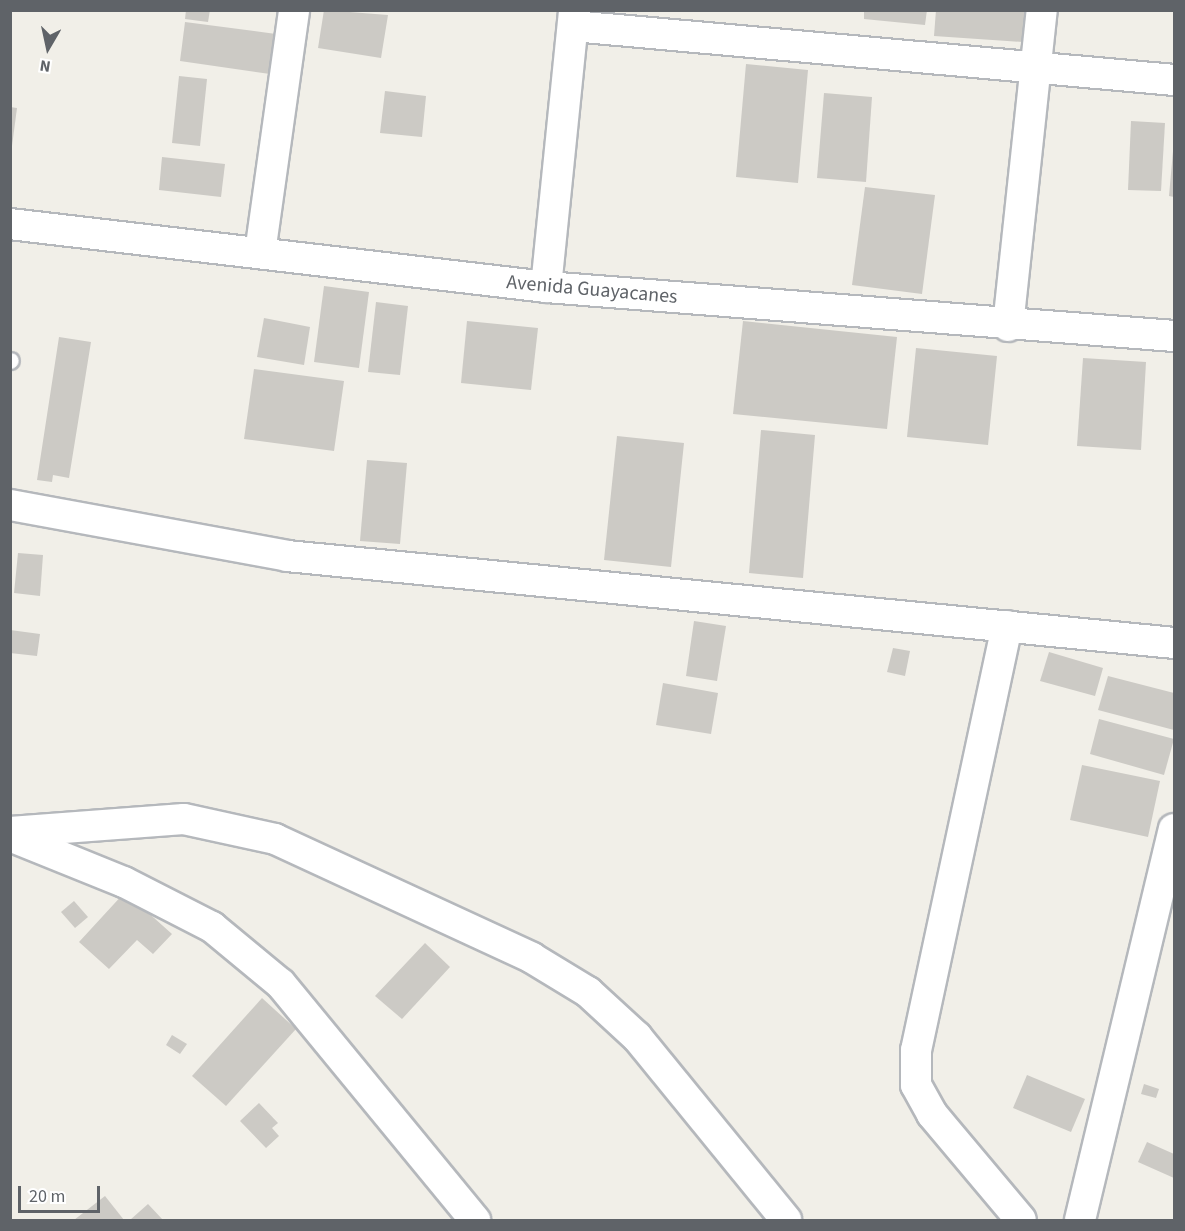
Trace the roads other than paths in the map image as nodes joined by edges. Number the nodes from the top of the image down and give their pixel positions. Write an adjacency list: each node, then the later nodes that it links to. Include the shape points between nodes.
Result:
1 (294, 10): 7 (street)
2 (1042, 10): 4 (street)
3 (574, 18): 4 (street); 8 (street)
4 (1036, 64): 5 (street); 9 (street)
5 (1174, 80)
6 (10, 224): 7 (street, Avenida Guayacanes)
7 (260, 253): 8 (street, Avenida Guayacanes)
8 (546, 287): 9 (street, Avenida Guayacanes)
9 (1008, 326): 10 (street, Avenida Guayacanes)
10 (1174, 336)
11 (10, 505): 12 (street, via 287,556)
12 (1007, 626): 13 (street); 18 (street, via 916,1050 916,1085 932,1114)
13 (1174, 643)
14 (1174, 829): 19 (street)
15 (10, 834): 16 (street, via 124,882 212,927 282,984); 17 (street, via 184,819 275,839 532,958 588,992 637,1037)
16 (475, 1221)
17 (786, 1221)
18 (1021, 1221)
19 (1080, 1221)

